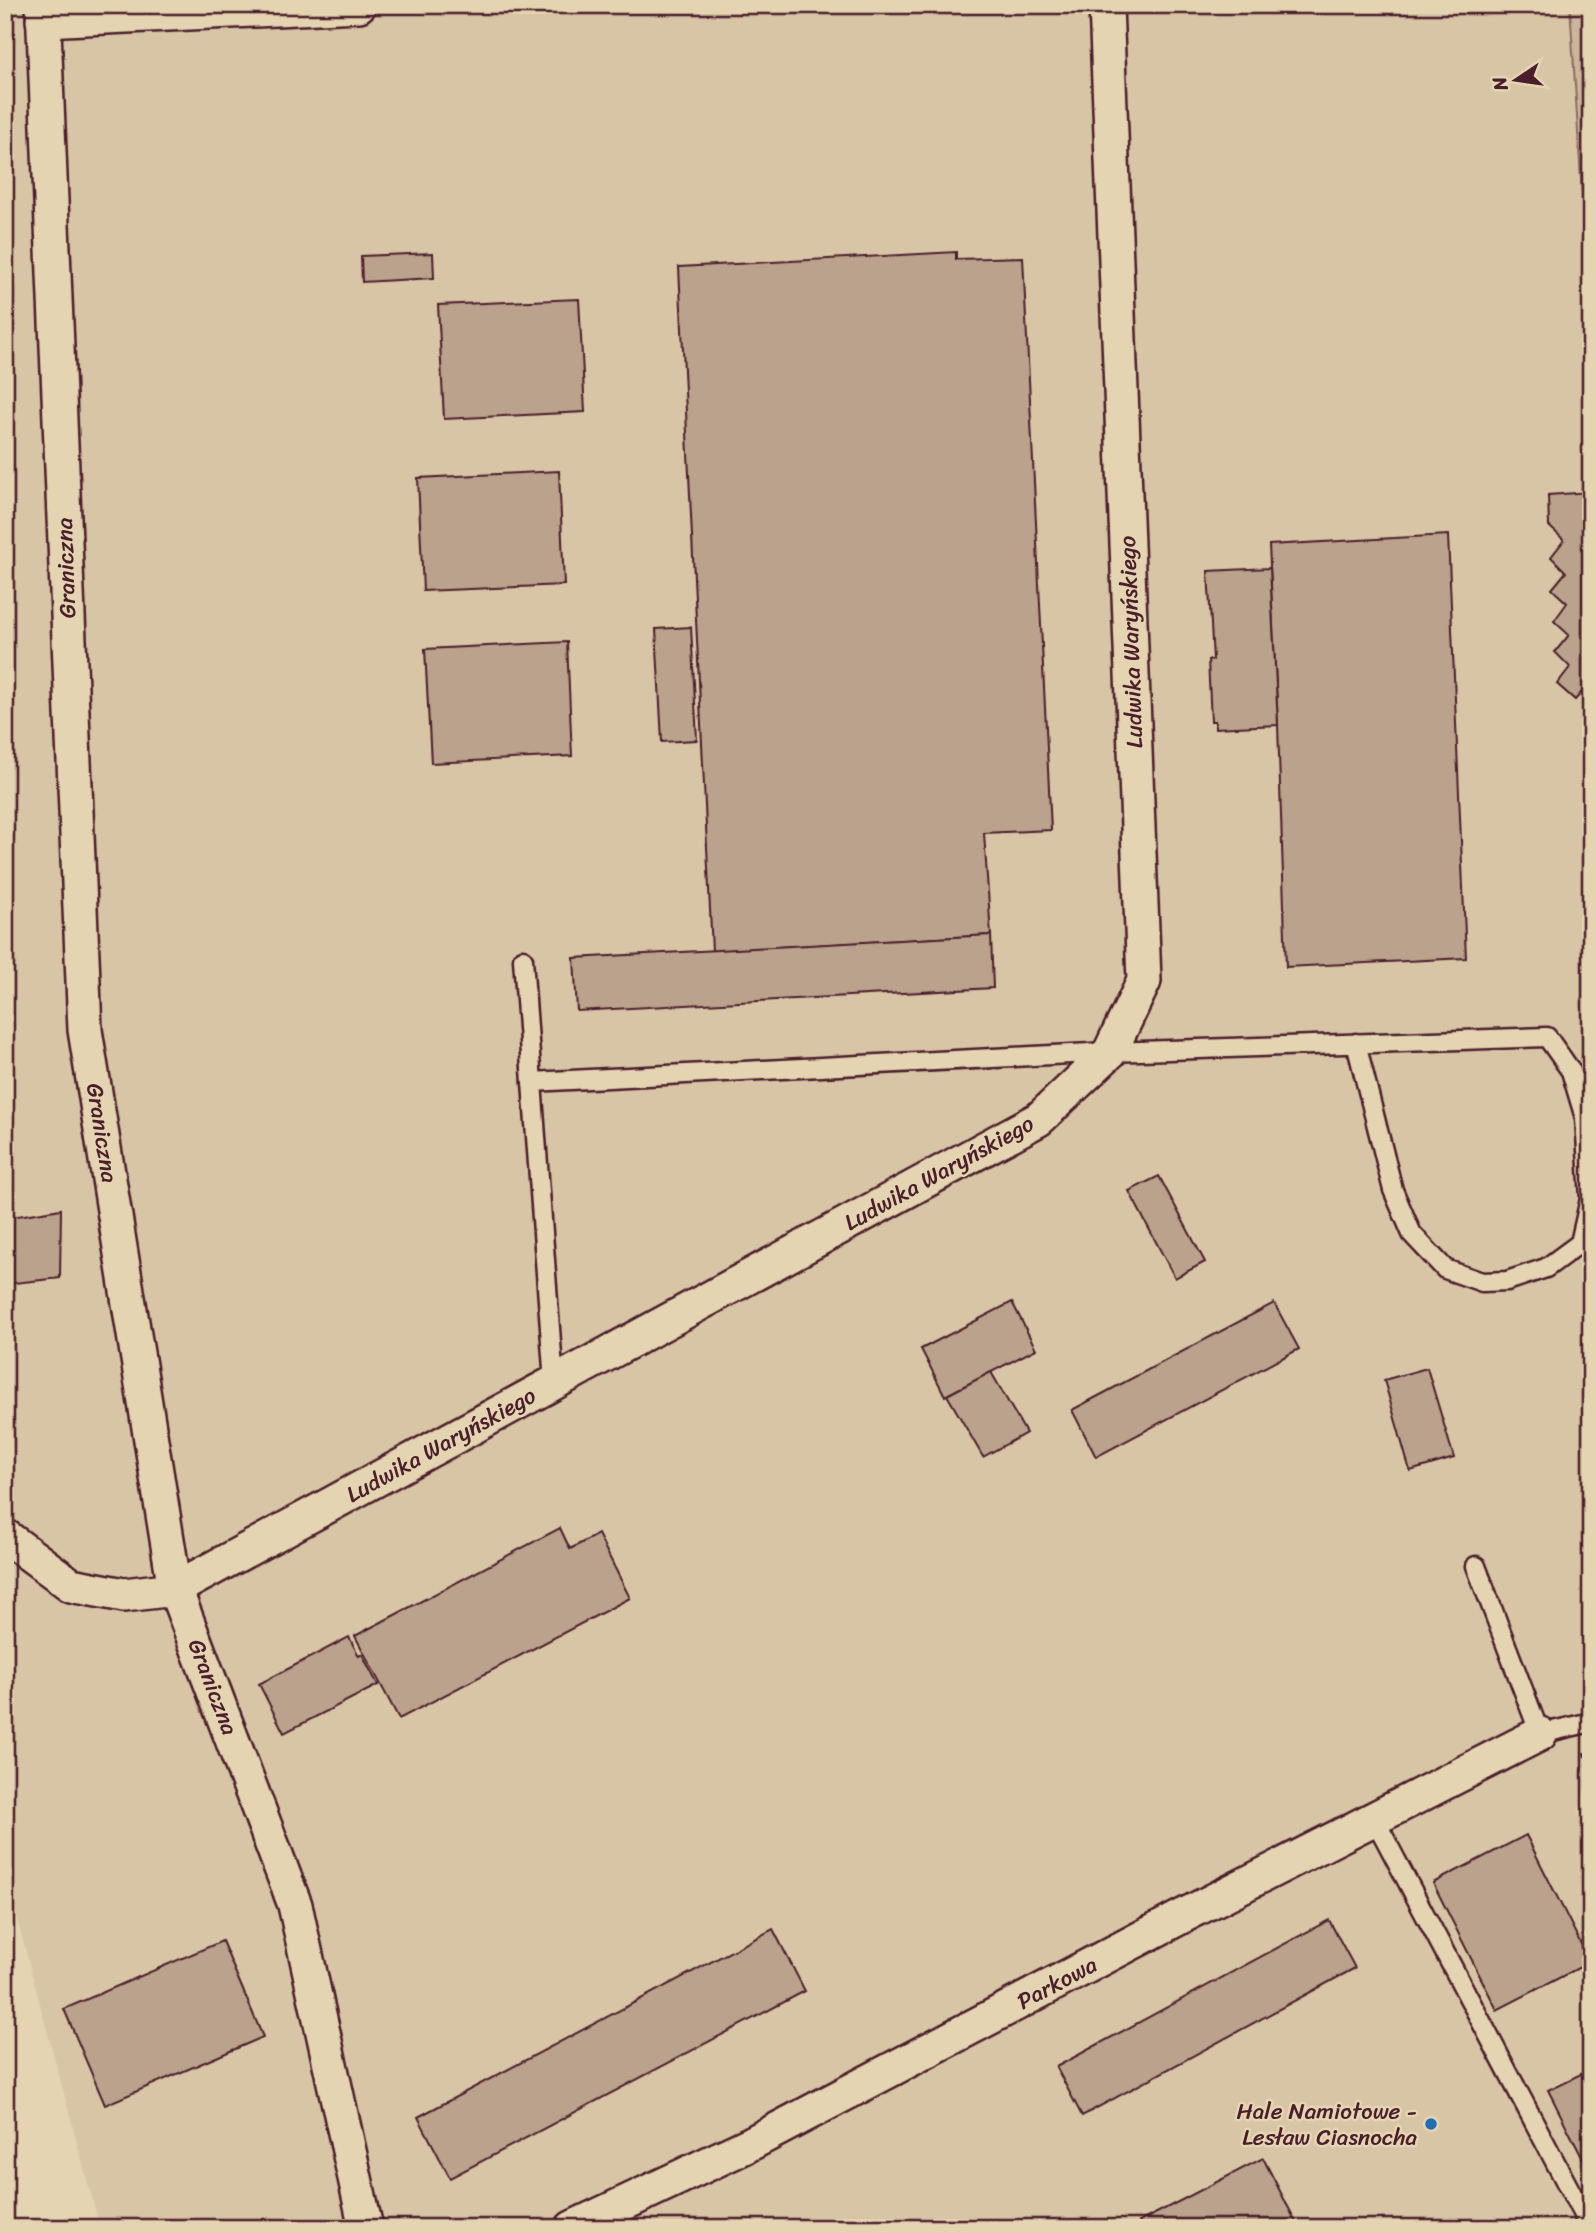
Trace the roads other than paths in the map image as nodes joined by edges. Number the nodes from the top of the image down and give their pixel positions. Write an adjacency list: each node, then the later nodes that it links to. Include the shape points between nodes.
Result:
1 (359, 5): 3 (street)
2 (1105, 5): 6 (street, Ludwika Waryńskiego, via 1144,981)
3 (43, 12): 11 (street, Graniczna, via 85,1030)
4 (523, 960): 7 (lane)
5 (1356, 1043): 5 (lane, via 1548,1037 1571,1071 1586,1118 1590,1199 1580,1243 1546,1268 1507,1281 1482,1282 1445,1269 1412,1234 1394,1190); 6 (lane)
6 (1110, 1052): 7 (lane); 8 (street, Ludwika Waryńskiego, via 1039,1119)
7 (532, 1082): 8 (lane)
8 (554, 1383): 11 (street, Ludwika Waryńskiego)
9 (5, 1536): 11 (street, Ludwika Waryńskiego, via 71,1585 124,1595)
10 (1476, 1566): 13 (lane)
11 (176, 1589): 15 (street, Graniczna, via 295,1905)
12 (1591, 1722): 13 (lane)
13 (1540, 1734): 14 (street, Parkowa)
14 (1375, 1820): 16 (street, Parkowa, via 748,2145); 17 (lane)
15 (366, 2228)
16 (572, 2228)
17 (1590, 2228)

